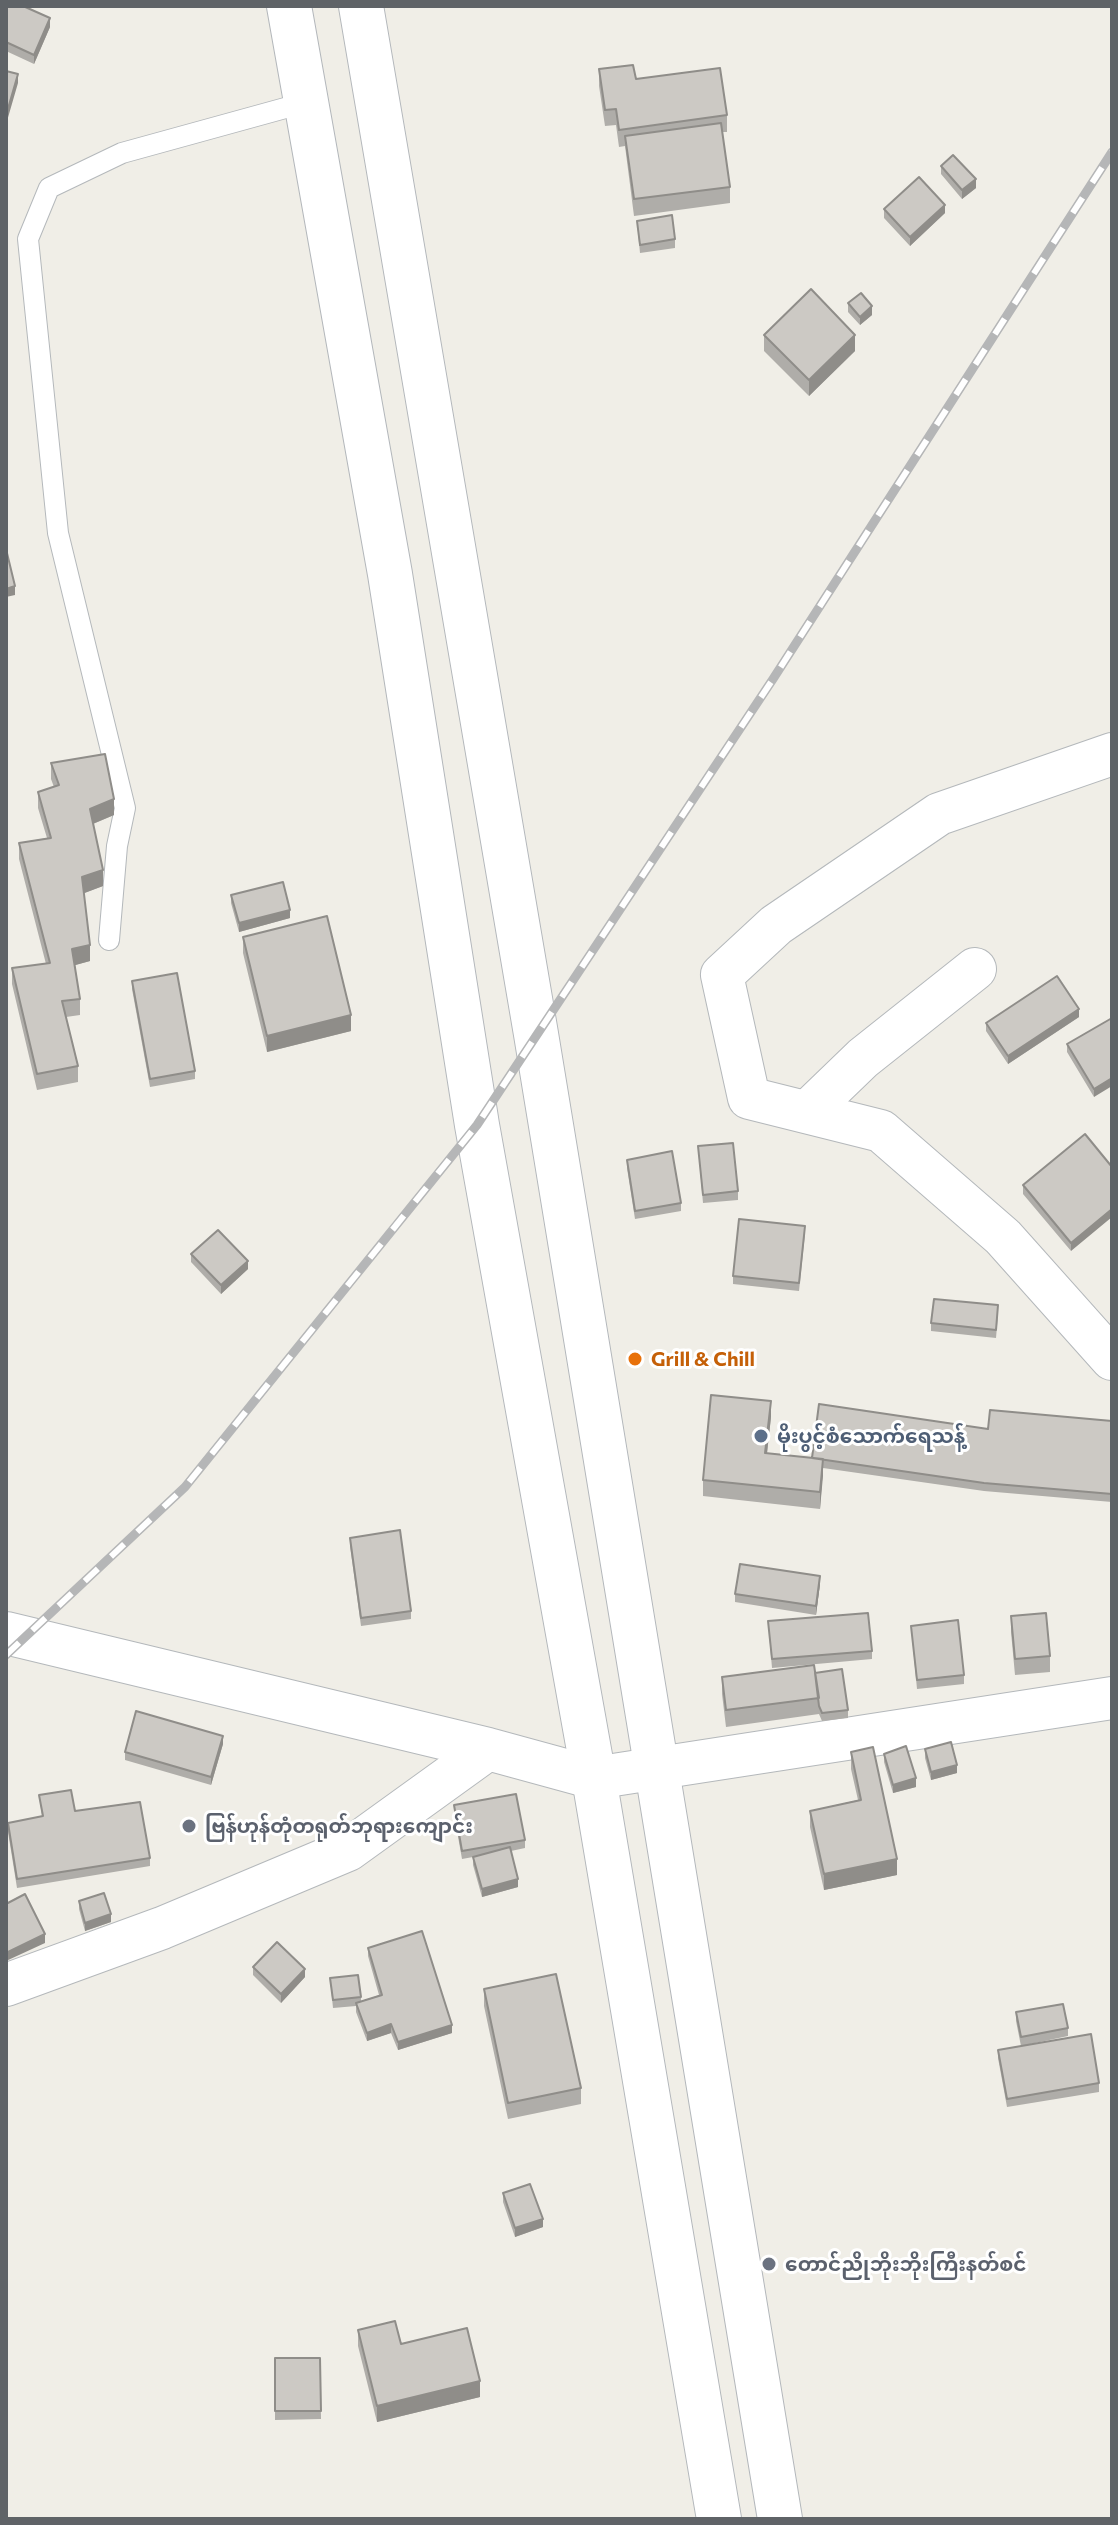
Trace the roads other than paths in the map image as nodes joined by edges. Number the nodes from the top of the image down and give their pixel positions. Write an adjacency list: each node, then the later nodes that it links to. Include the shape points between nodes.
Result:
1 (289, 6): 3 (main road)
2 (361, 6): 12 (main road)
3 (307, 102): 5 (lane, via 122,153 49,188 28,239 58,533 125,808); 13 (main road, via 390,574 477,1125)
4 (1112, 754): 7 (street, via 939,814 776,925 722,975 749,1098)
5 (109, 940)
6 (975, 969): 7 (street, via 863,1058)
7 (807, 1112): 8 (street, via 881,1131 1003,1237)
8 (1112, 1359)
9 (6, 1633): 11 (street)
10 (1112, 1698): 12 (street)
11 (488, 1749): 13 (street); 14 (street, via 348,1850 162,1928)
12 (658, 1767): 13 (street); 16 (main road)
13 (594, 1778): 15 (main road)
14 (6, 1985)
15 (719, 2519)
16 (780, 2519)

